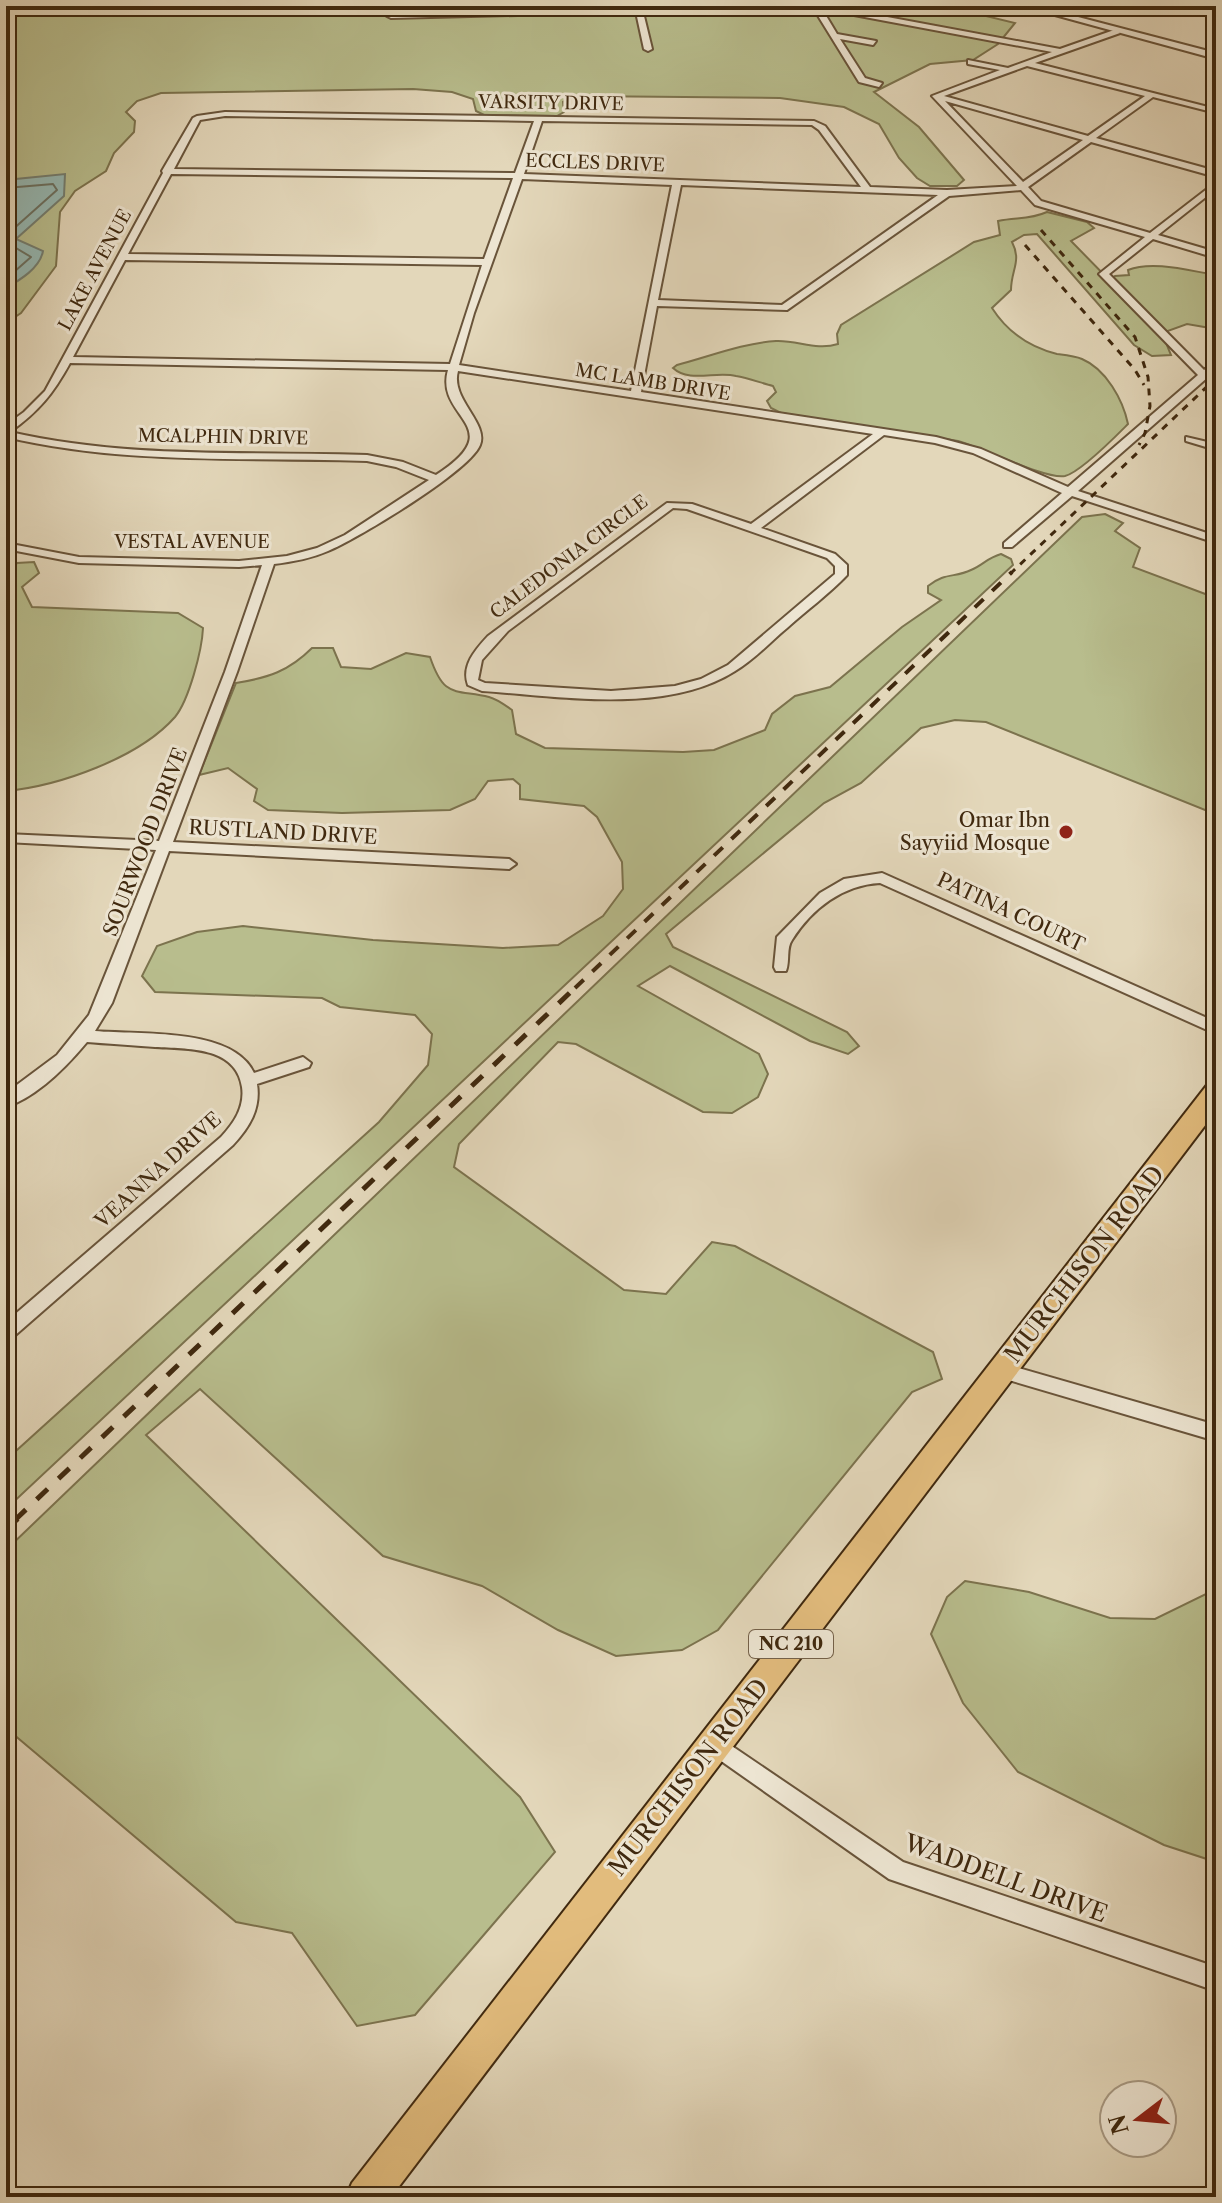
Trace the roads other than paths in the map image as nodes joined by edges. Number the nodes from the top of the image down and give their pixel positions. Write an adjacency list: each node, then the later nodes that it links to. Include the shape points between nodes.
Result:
1 (809, 6): 5 (street)
2 (816, 6): 9 (street); 12 (street)
3 (1026, 6): 7 (street)
4 (1080, 6): 7 (street)
5 (639, 9): 6 (street); 11 (street)
6 (391, 16)
7 (1066, 17): 8 (street)
8 (1117, 31): 12 (street); 13 (street)
9 (835, 36): 10 (street); 17 (street, via 862,80)
10 (873, 43)
11 (648, 49)
12 (1060, 51): 15 (street)
13 (1216, 56)
14 (971, 62): 16 (street)
15 (1029, 64): 16 (street); 18 (street)
16 (1011, 70): 19 (street)
17 (879, 85)
18 (1151, 95): 20 (street); 23 (street)
19 (936, 96): 23 (street); 29 (street)
20 (1216, 111)
21 (201, 116): 22 (street, VARSITY DRIVE); 24 (street, LAKE AVENUE)
22 (539, 119): 26 (street, VESTAL AVENUE); 30 (street, VARSITY DRIVE, via 814,123)
23 (1089, 139): 25 (street); 29 (street)
24 (166, 171): 26 (street, ECCLES DRIVE); 34 (street, LAKE AVENUE)
25 (1216, 174)
26 (518, 176): 27 (street, ECCLES DRIVE); 35 (street, VESTAL AVENUE)
27 (677, 182): 30 (street, ECCLES DRIVE); 36 (street)
28 (1216, 185): 32 (street)
29 (1022, 187): 31 (street, ECCLES DRIVE); 32 (street, via 1038,203)
30 (868, 190): 31 (street, ECCLES DRIVE)
31 (947, 193): 36 (street, via 784,308)
32 (1151, 236): 33 (street); 40 (street, via 1104,274)
33 (1216, 255)
34 (120, 257): 35 (street); 37 (street, LAKE AVENUE)
35 (487, 262): 39 (street, VESTAL AVENUE)
36 (653, 303): 41 (street)
37 (66, 360): 39 (street, MC LAMB DRIVE); 42 (street, LAKE AVENUE, via 40,403)
38 (1216, 365): 40 (street)
39 (453, 367): 41 (street, MC LAMB DRIVE); 46 (street, VESTAL AVENUE, via 453,392 476,441 467,458)
40 (1204, 376): 47 (street)
41 (635, 395): 43 (street, MC LAMB DRIVE)
42 (6, 432): 46 (street, MCALPHIN DRIVE, via 101,453 367,458)
43 (882, 432): 47 (street, MC LAMB DRIVE, via 977,451); 48 (street)
44 (1190, 439): 45 (street)
45 (1216, 447)
46 (437, 479): 52 (street, VESTAL AVENUE, via 336,544)
47 (1069, 491): 49 (street, MC LAMB DRIVE); 50 (street)
48 (753, 528): 48 (street, CALEDONIA CIRCLE, via 688,506 663,508 504,628 481,652 470,678 482,687 649,694 687,689 719,677 838,579 842,570 831,556)
49 (1216, 540)
50 (1008, 545)
51 (6, 546): 52 (street, VESTAL AVENUE, via 79,560)
52 (269, 562): 54 (street, SOURWOOD DRIVE)
53 (6, 838): 54 (street, RUSTLAND DRIVE)
54 (165, 846): 55 (street, RUSTLAND DRIVE); 58 (street, SOURWOOD DRIVE, via 104,1003)
55 (509, 864)
56 (781, 967): 57 (street, PATINA COURT, via 782,941 825,895 847,881 882,878)
57 (1216, 1028)
58 (85, 1036): 60 (street, via 208,1045 235,1059); 62 (street, SOURWOOD DRIVE, via 56,1067)
59 (303, 1063): 60 (street)
60 (249, 1081): 63 (street, VEANNA DRIVE, via 247,1115 227,1141)
61 (1216, 1092): 64 (main road, MURCHISON ROAD / NC 210)
62 (6, 1101)
63 (6, 1333)
64 (1001, 1371): 65 (street); 66 (main road, MURCHISON ROAD / NC 210)
65 (1216, 1433)
66 (714, 1744): 67 (street, WADDELL DRIVE, via 897,1871); 68 (main road, MURCHISON ROAD / NC 210)
67 (1216, 1979)
68 (366, 2197)

